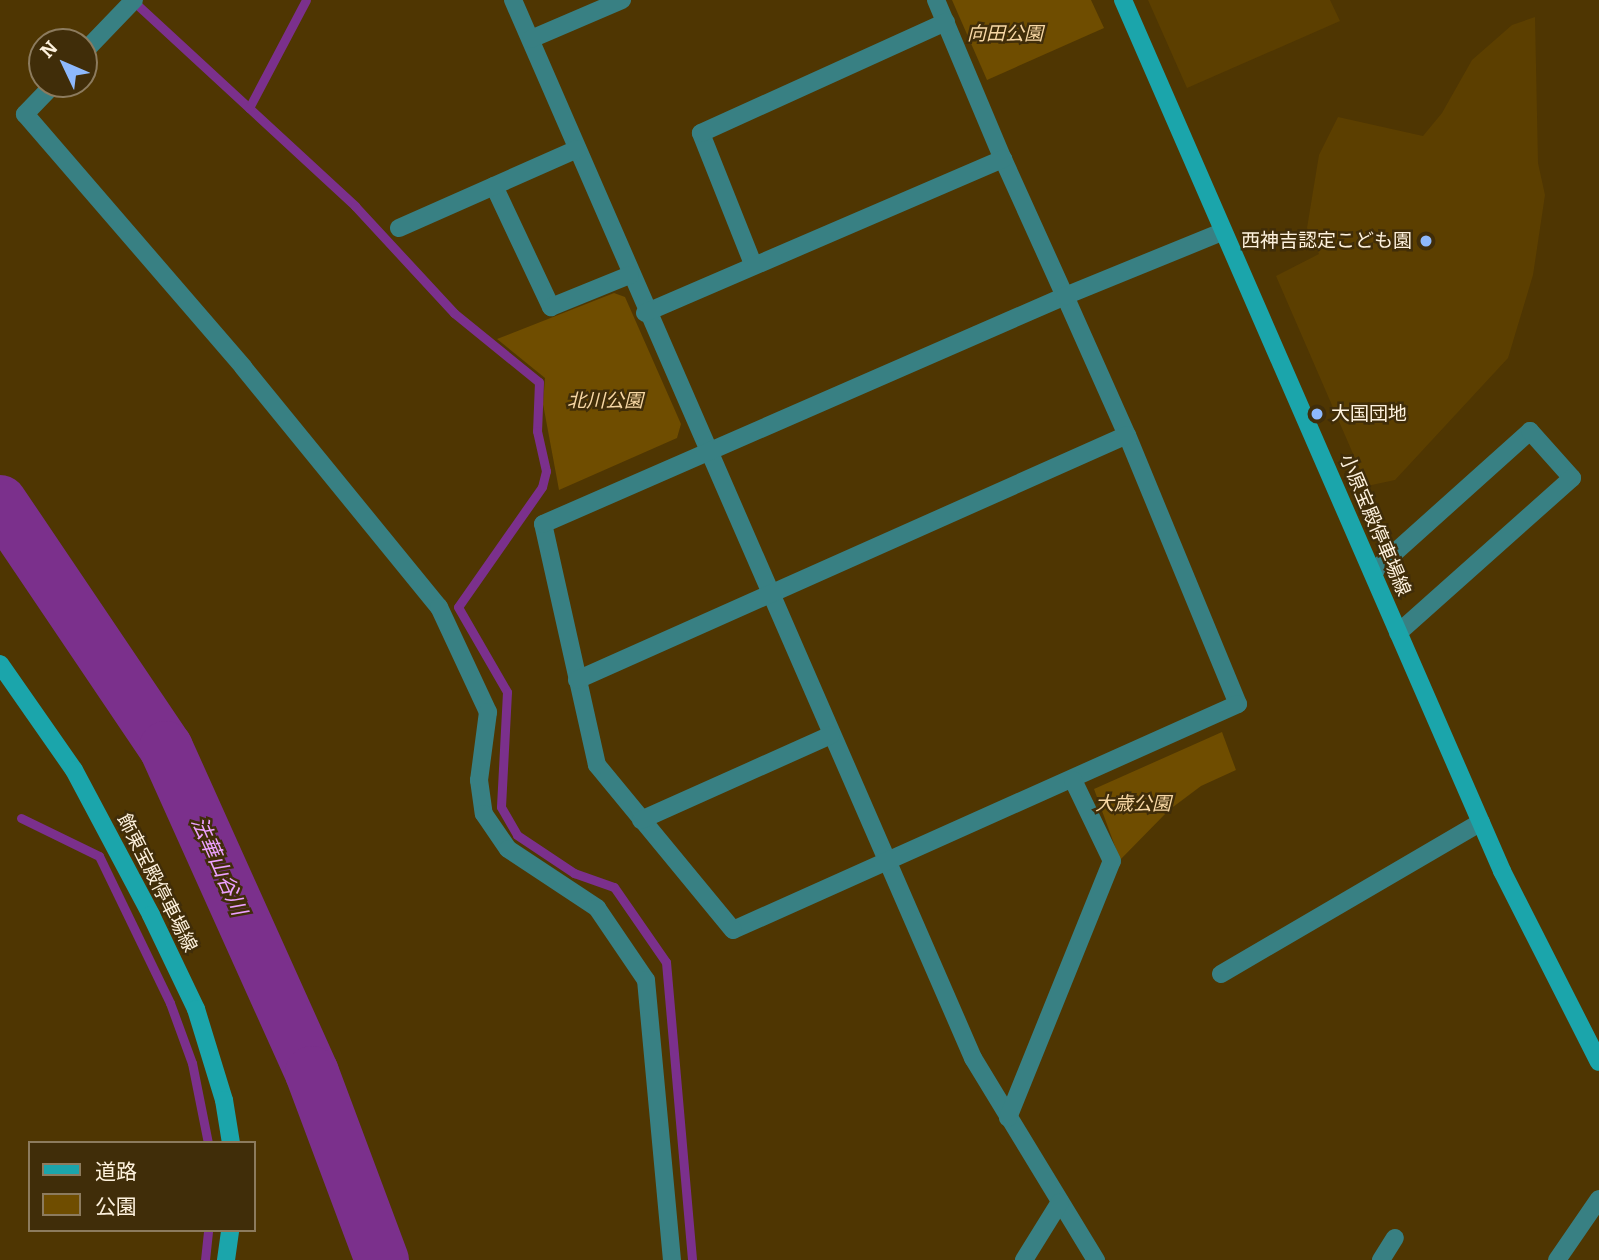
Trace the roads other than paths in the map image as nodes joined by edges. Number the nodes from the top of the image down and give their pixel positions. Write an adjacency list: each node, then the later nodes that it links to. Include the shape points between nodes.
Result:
1 (513, 0): 8 (street)
2 (622, 0): 8 (street)
3 (936, 0): 6 (street)
4 (1123, 0): 14 (main road, 小原宝殿停車場線)
5 (128, 6): 7 (street)
6 (946, 22): 11 (street); 15 (street, via 701,133)
7 (98, 37)
8 (531, 39): 10 (street)
9 (40, 98): 40 (street, via 25,114 243,367 439,607 488,712 479,780 484,814 508,849 597,908 646,980)
10 (577, 149): 12 (street); 16 (street)
11 (1003, 159): 15 (street); 17 (street)
12 (494, 186): 13 (street); 16 (street, via 551,307)
13 (399, 228)
14 (1222, 232): 17 (street); 21 (main road, 小原宝殿停車場線)
15 (753, 264): 18 (street)
16 (630, 275): 18 (street)
17 (1065, 296): 19 (street); 20 (street)
18 (645, 313): 20 (street)
19 (1127, 435): 22 (street); 27 (street, via 1238,704)
20 (707, 451): 22 (street); 25 (street, via 544,524)
21 (1373, 572): 23 (main road, 小原宝殿停車場線); 23 (street, via 1530,431 1572,478)
22 (772, 592): 25 (street); 26 (street)
23 (1398, 634): 29 (main road, 小原宝殿停車場線)
24 (0, 664): 34 (main road, 飾東宝殿停車場線, via 74,769 151,915 196,1009 224,1100)
25 (576, 680): 28 (street, via 597,765)
26 (831, 735): 28 (street); 30 (street)
27 (1073, 780): 30 (street); 33 (street, via 1112,861)
28 (641, 820): 30 (street, via 733,930)
29 (1481, 822): 31 (street); 32 (main road, 小原宝殿停車場線)
30 (886, 863): 33 (street, via 973,1058)
31 (1221, 974)
32 (1599, 1062)
33 (1008, 1118): 36 (street)
34 (231, 1141)
35 (1599, 1199): 44 (street)
36 (1060, 1202): 41 (street); 42 (street)
37 (230, 1232): 39 (main road)
38 (1395, 1238): 43 (street)
39 (226, 1260)
40 (672, 1260)
41 (1024, 1260)
42 (1096, 1260)
43 (1381, 1260)
44 (1557, 1260)

